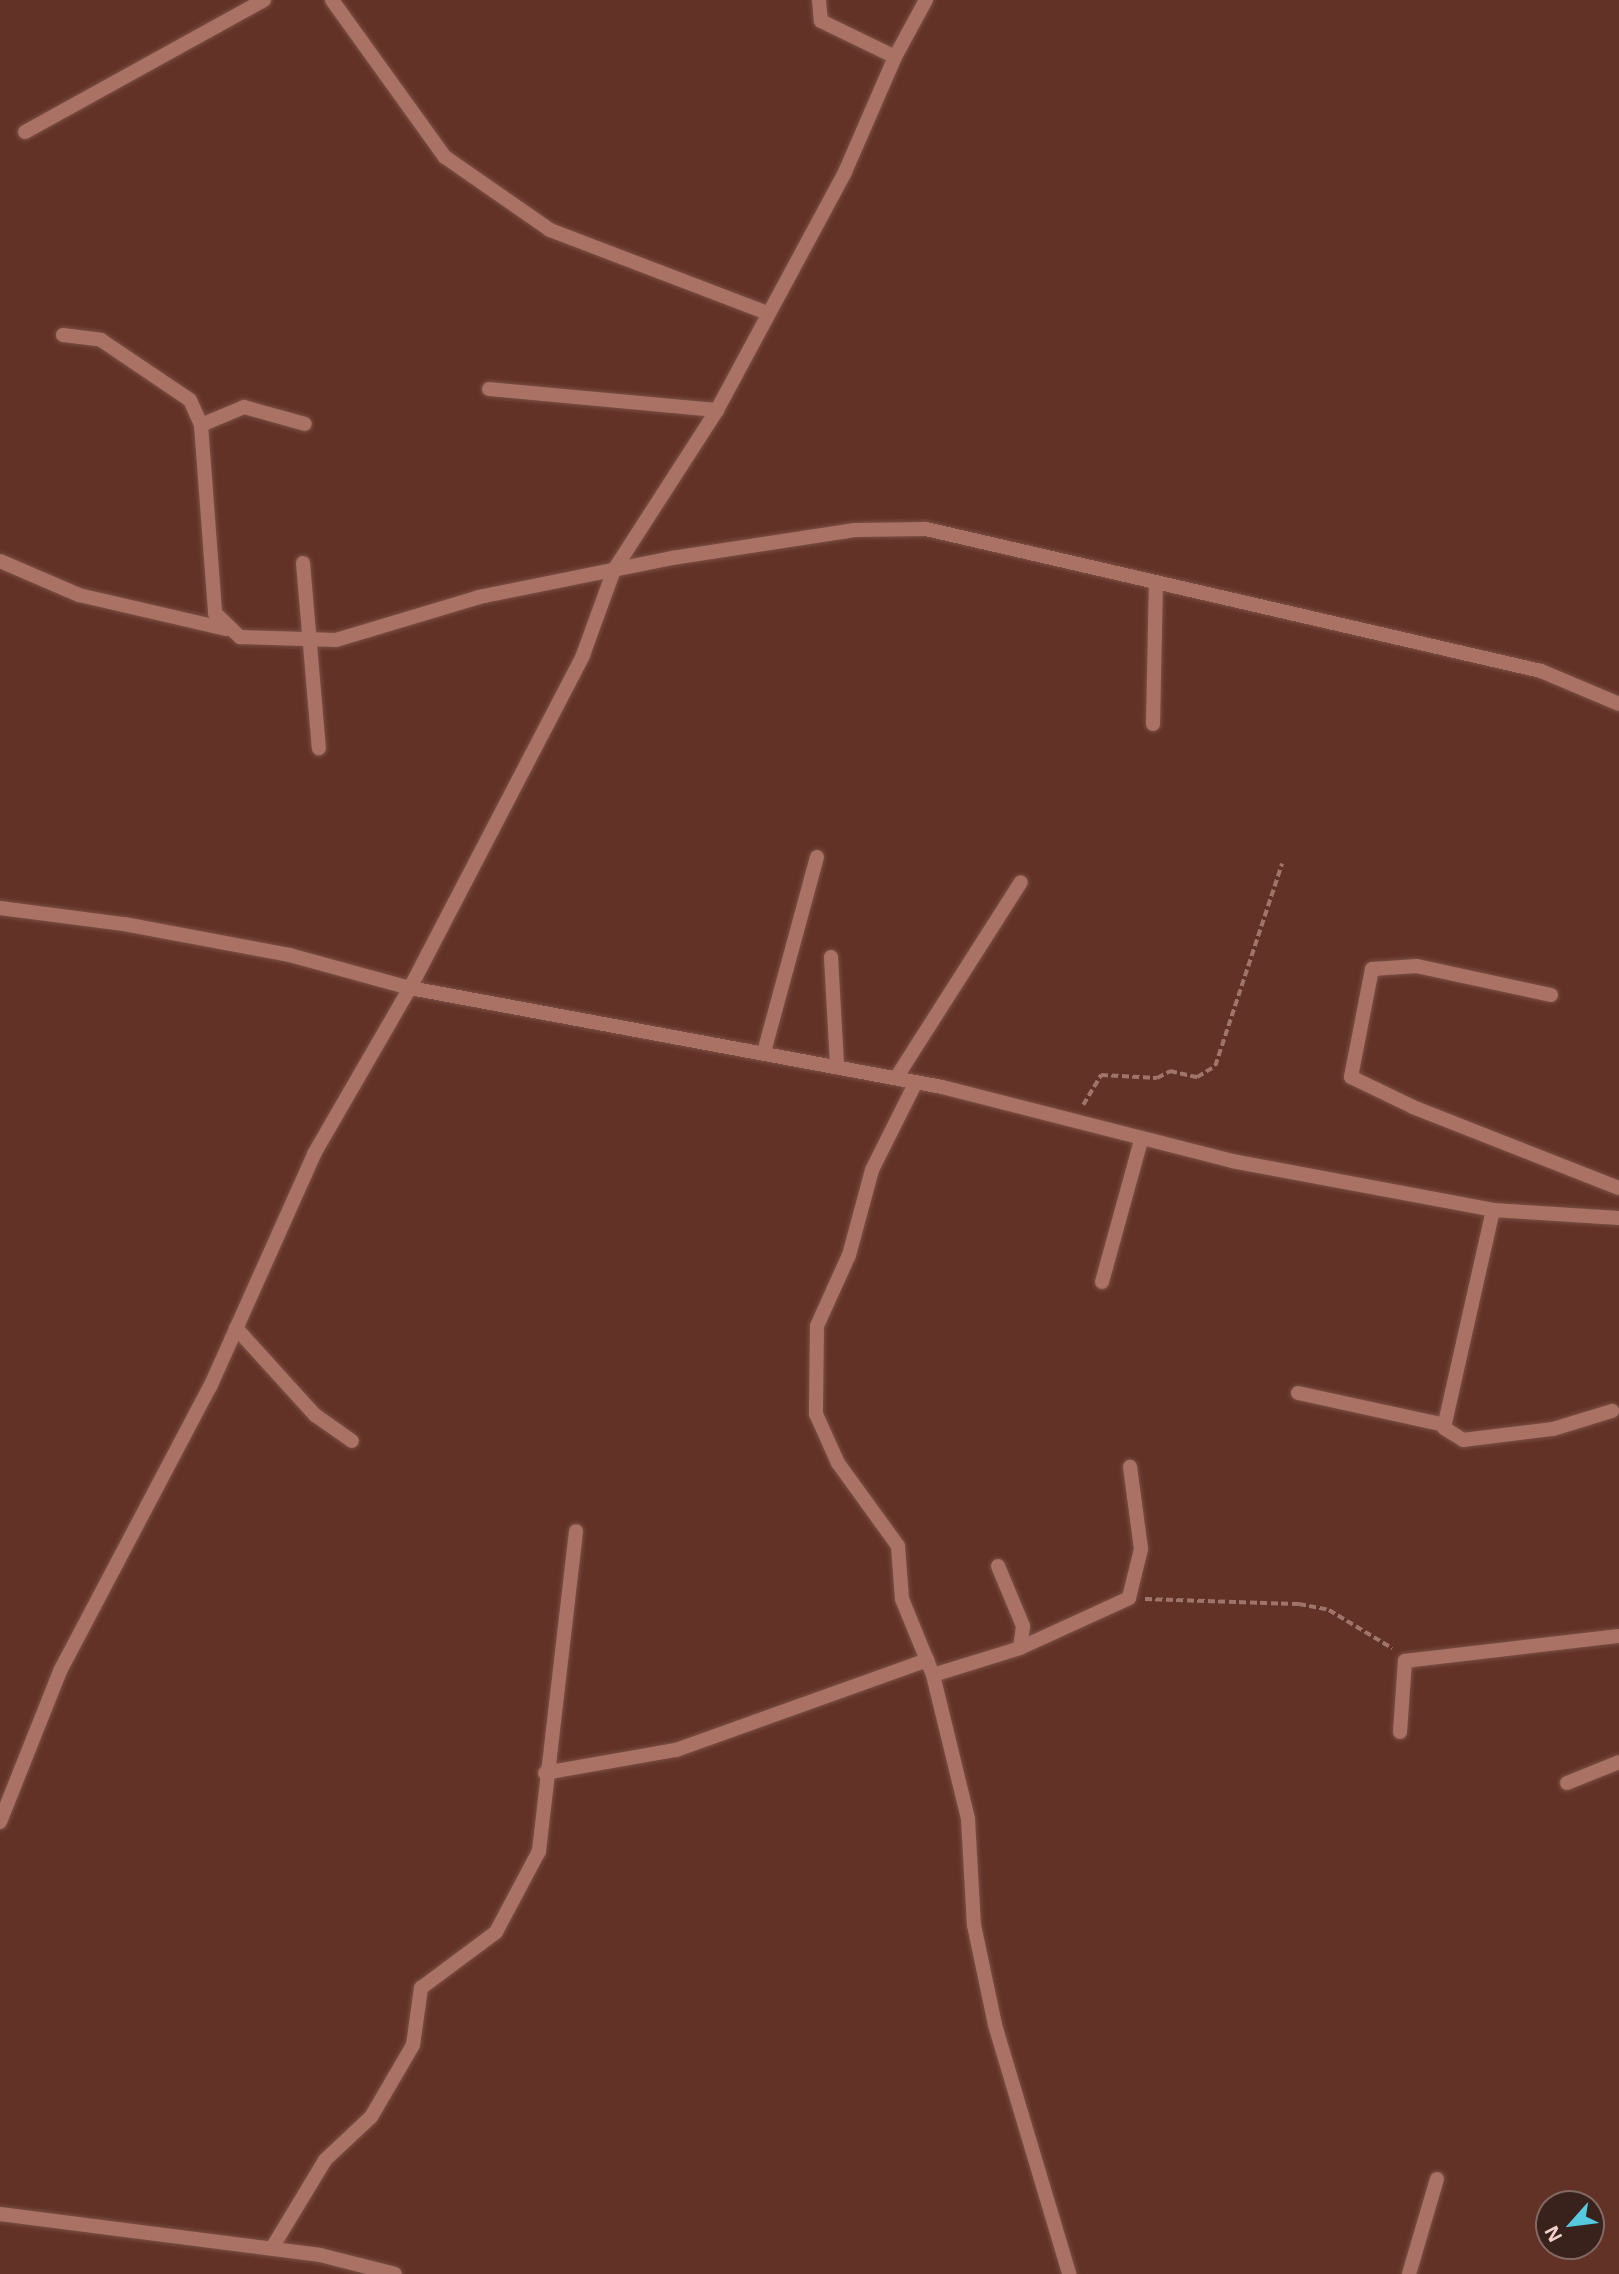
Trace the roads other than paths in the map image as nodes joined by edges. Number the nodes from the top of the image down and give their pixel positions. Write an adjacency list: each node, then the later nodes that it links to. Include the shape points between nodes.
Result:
1 (264, 0): 6 (street)
2 (332, 0): 7 (street, via 445,157 550,230)
3 (818, 0): 5 (street, via 821,21)
4 (926, 0): 5 (street)
5 (895, 57): 7 (street, via 845,172)
6 (25, 132)
7 (767, 313): 10 (street)
8 (63, 335): 12 (street, via 101,340 152,372 190,400)
9 (489, 389): 10 (street)
10 (718, 410): 15 (street)
11 (305, 424): 12 (street, via 244,407)
12 (201, 425): 17 (street, via 215,612)
13 (0, 561): 17 (street, via 79,595)
14 (303, 563): 18 (street)
15 (614, 570): 16 (street, via 855,530 926,529); 18 (street, via 479,597 336,639); 26 (street, via 583,656)
16 (1156, 583): 19 (street, via 1541,671); 20 (street)
17 (226, 629): 18 (street, via 240,638)
18 (306, 642): 21 (street)
19 (1619, 704)
20 (1153, 724)
21 (319, 748)
22 (817, 857): 28 (street)
23 (1021, 882): 30 (street)
24 (0, 908): 26 (street, via 124,924 290,955)
25 (831, 957): 29 (street)
26 (410, 988): 28 (street); 37 (street, via 314,1154)
27 (1551, 995): 33 (street, via 1417,967 1373,969 1351,1077 1413,1107)
28 (764, 1052): 29 (street)
29 (836, 1066): 30 (street)
30 (896, 1078): 31 (street)
31 (916, 1082): 32 (street); 47 (street, via 872,1170 849,1255 817,1326 813,1376 816,1414 838,1463 898,1546 902,1599)
32 (1141, 1140): 34 (street); 36 (street)
33 (1619, 1188)
34 (1493, 1210): 35 (street); 40 (street)
35 (1619, 1218)
36 (1102, 1282)
37 (236, 1328): 41 (street, via 315,1415); 53 (street, via 85,1631 60,1671)
38 (1298, 1394): 40 (street)
39 (1612, 1411): 40 (street, via 1553,1429 1463,1440)
40 (1445, 1425)
41 (352, 1441)
42 (1130, 1468): 46 (street, via 1141,1549 1129,1598)
43 (576, 1531): 51 (street)
44 (998, 1566): 46 (street, via 1023,1626)
45 (1619, 1636): 49 (street, via 1405,1661)
46 (1020, 1648): 48 (street)
47 (927, 1660): 48 (street); 51 (street, via 676,1750)
48 (933, 1675): 59 (street, via 968,1819 974,1925 995,2025)
49 (1400, 1732)
50 (1619, 1762): 52 (street)
51 (545, 1773): 56 (street, via 538,1851 524,1885 496,1932 421,1988 413,2045 371,2117 325,2160)
52 (1567, 1783)
53 (0, 1822)
54 (1437, 2179): 60 (street)
55 (0, 2214): 56 (street)
56 (272, 2248): 57 (street)
57 (388, 2274): 58 (street)
58 (395, 2274)
59 (1069, 2274)
60 (1409, 2274)

